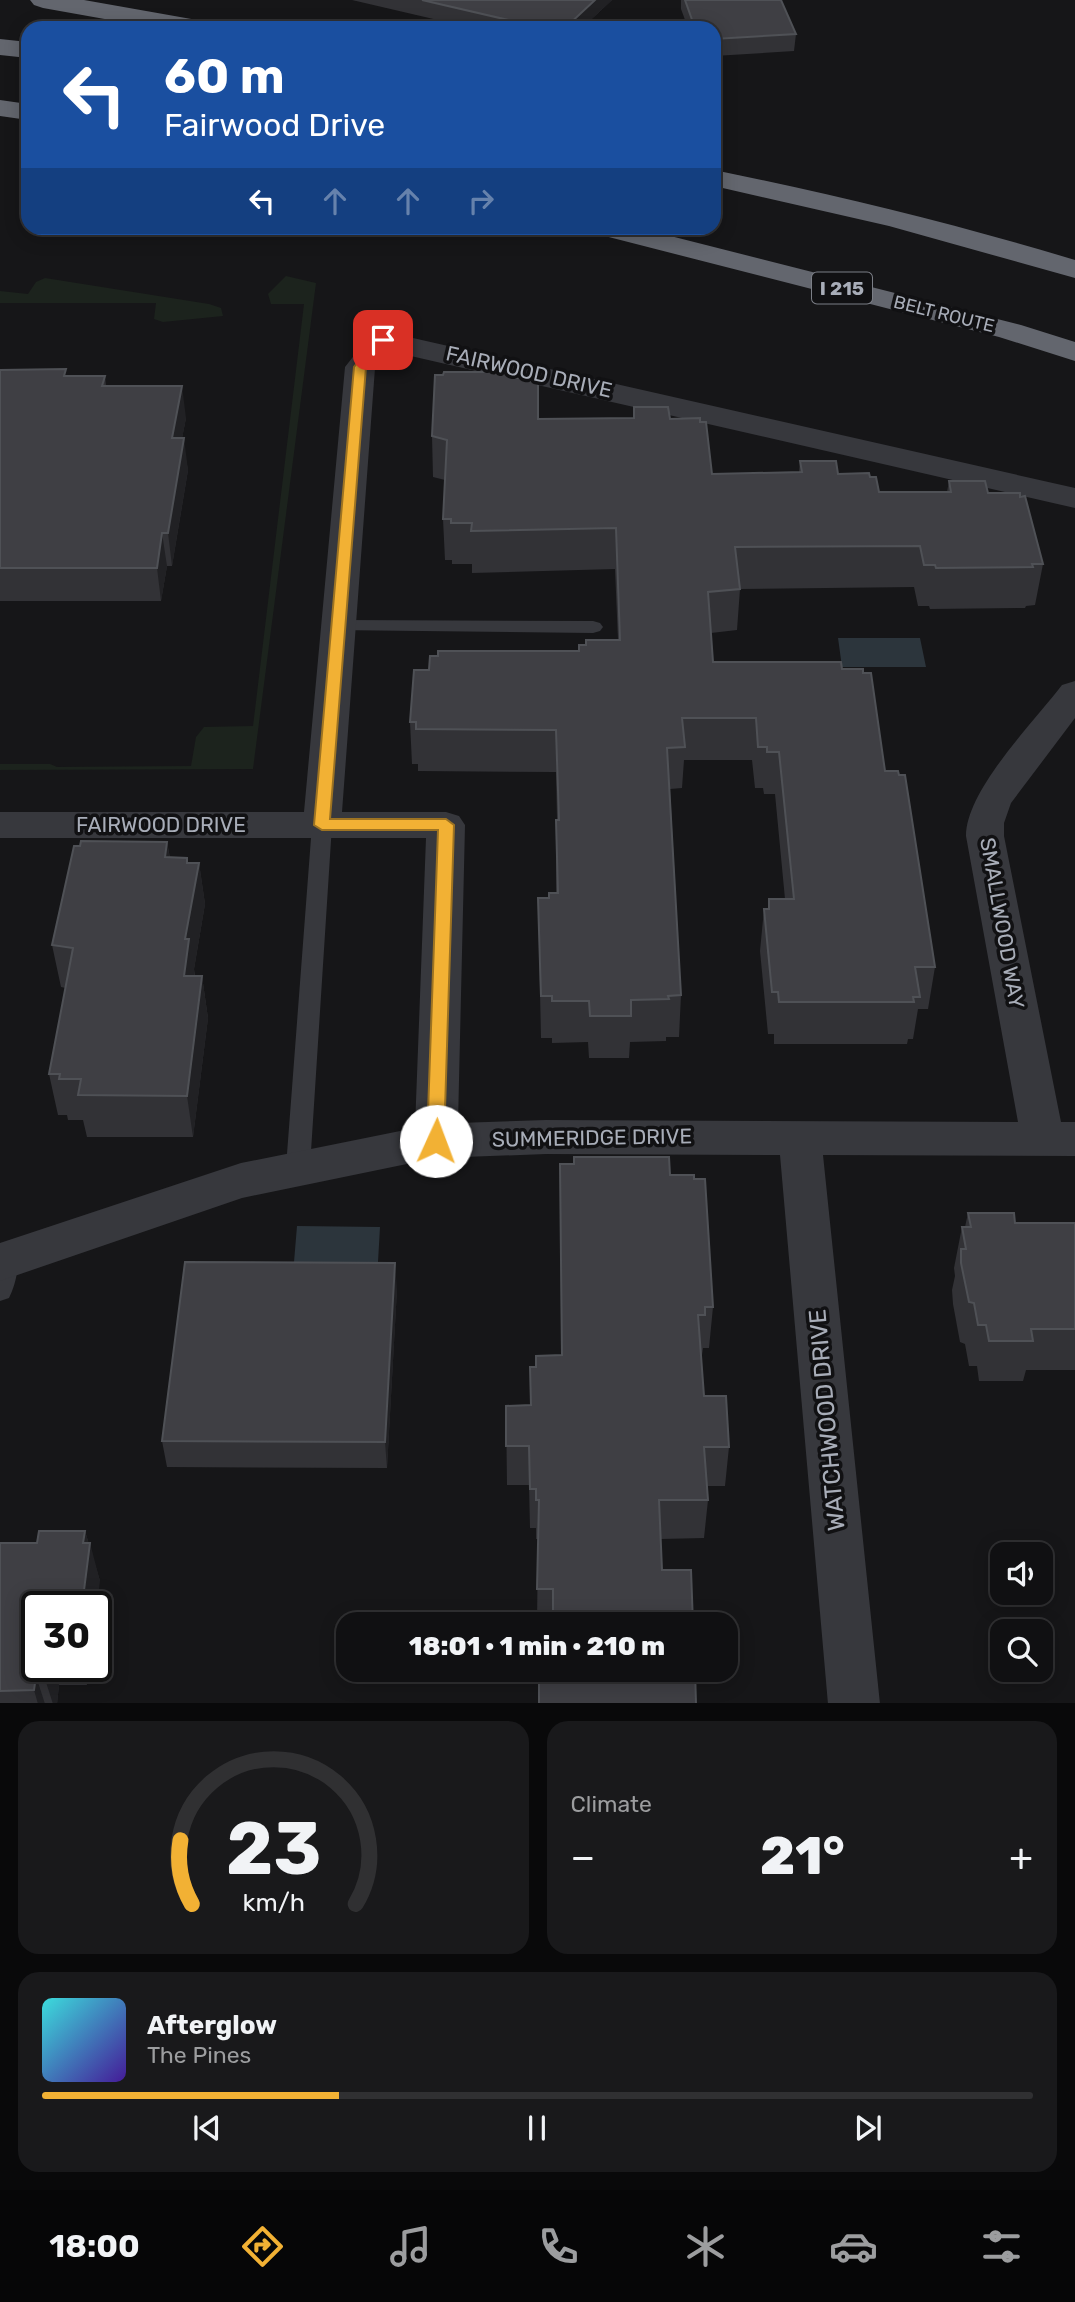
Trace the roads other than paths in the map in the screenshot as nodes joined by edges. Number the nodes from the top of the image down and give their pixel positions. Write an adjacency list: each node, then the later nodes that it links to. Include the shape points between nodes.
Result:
1 (43, 0): 2 (highway)
2 (158, 21)
3 (0, 47): 4 (highway)
4 (21, 49)
5 (0, 108): 6 (highway)
6 (21, 112)
7 (0, 133): 8 (highway)
8 (21, 135)
9 (721, 165): 11 (highway)
10 (721, 179): 11 (highway)
11 (823, 201): 13 (highway)
12 (634, 235): 14 (highway, BELT ROUTE / I 215, via 1010,331)
13 (1075, 269)
14 (1075, 352)
15 (1075, 498): 16 (street, FAIRWOOD DRIVE, via 383,340 360,367)
16 (340, 626): 17 (lane); 20 (street, FAIRWOOD DRIVE)
17 (593, 627)
18 (1075, 693): 22 (street, SMALLWOOD WAY, via 993,800 985,823 987,849)
19 (0, 825): 20 (street, FAIRWOOD DRIVE)
20 (322, 825): 23 (street, FAIRWOOD DRIVE, via 446,825); 24 (lane)
21 (800, 1137): 22 (street, SUMMERIDGE DRIVE); 23 (street, SUMMERIDGE DRIVE); 26 (street, WATCHWOOD DRIVE)
22 (1059, 1139)
23 (436, 1141): 24 (street, SUMMERIDGE DRIVE)
24 (298, 1167): 25 (street, SUMMERIDGE DRIVE, via 241,1181)
25 (2, 1271)
26 (855, 1703)

